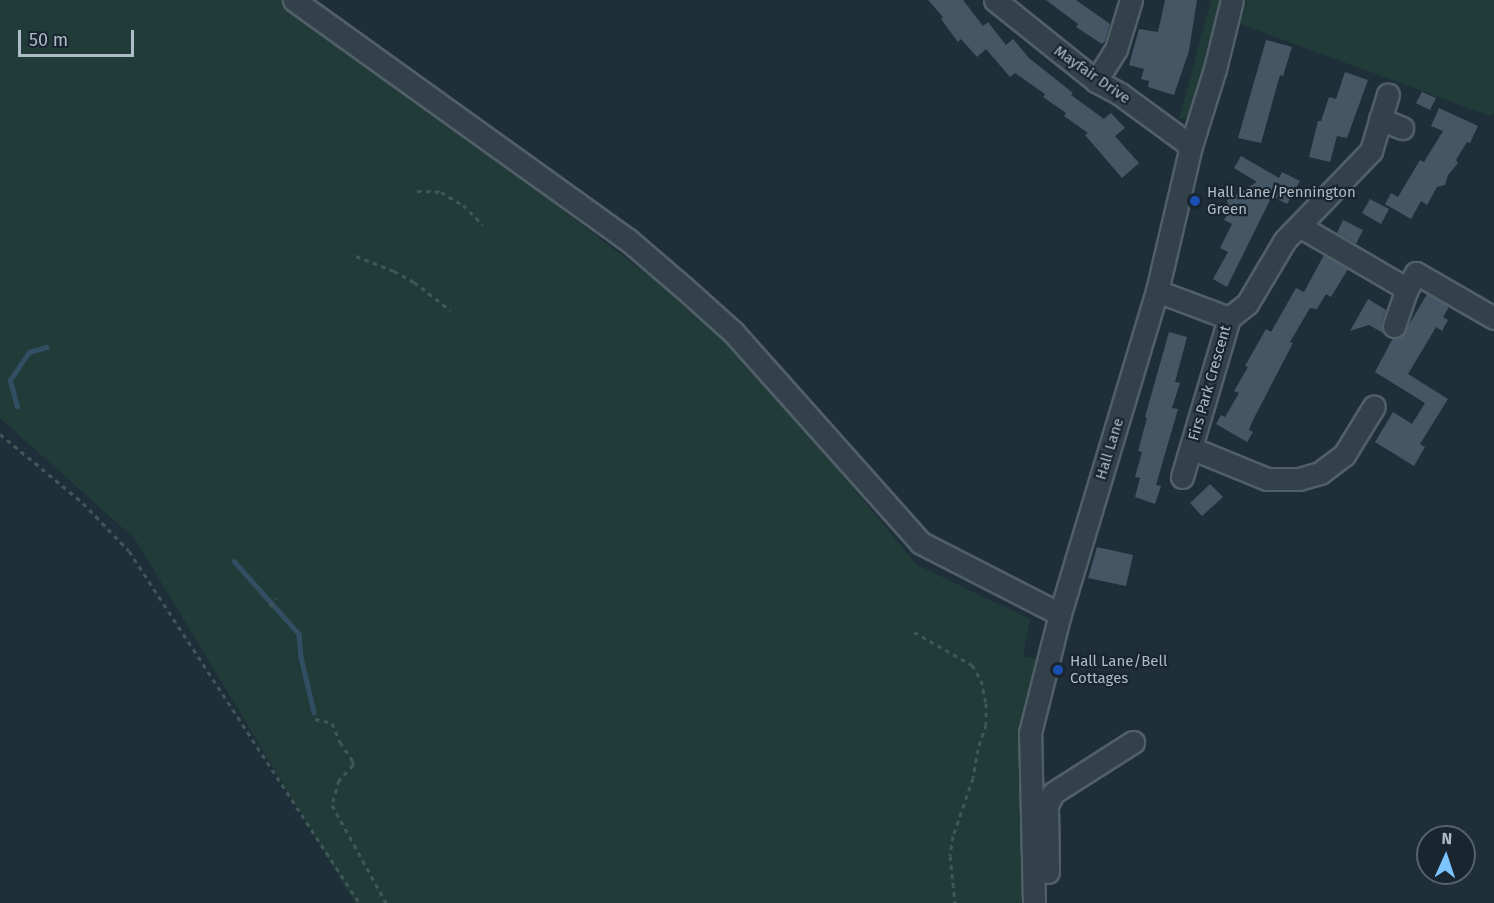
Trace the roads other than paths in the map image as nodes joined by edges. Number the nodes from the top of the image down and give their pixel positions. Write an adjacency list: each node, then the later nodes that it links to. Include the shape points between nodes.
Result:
1 (294, 0): 19 (street, via 627,239 683,287 734,333 921,543)
2 (996, 0): 5 (street, Mayfair Drive)
3 (1131, 0): 5 (street, via 1116,49)
4 (1232, 0): 9 (street, Hall Lane)
5 (1096, 81): 9 (street, Mayfair Drive)
6 (1388, 94): 7 (street, Firs Park Crescent)
7 (1380, 119): 8 (street); 10 (street, Firs Park Crescent, via 1371,151)
8 (1401, 128)
9 (1191, 146): 12 (street, Hall Lane)
10 (1301, 227): 11 (street); 13 (street, Firs Park Crescent, via 1286,240 1247,304)
11 (1407, 289): 14 (street, via 1416,273); 15 (street)
12 (1157, 291): 13 (street, Firs Park Crescent); 19 (street, Hall Lane)
13 (1229, 318): 17 (street, Firs Park Crescent)
14 (1494, 318)
15 (1394, 326)
16 (1374, 406): 17 (street, Firs Park Crescent, via 1344,455 1320,472 1281,481)
17 (1191, 447): 18 (street, Firs Park Crescent)
18 (1182, 477)
19 (1060, 614): 21 (street, Hall Lane, via 1030,733)
20 (1133, 742): 22 (street, via 1053,793 1047,805)
21 (1034, 903)
22 (1049, 903)

